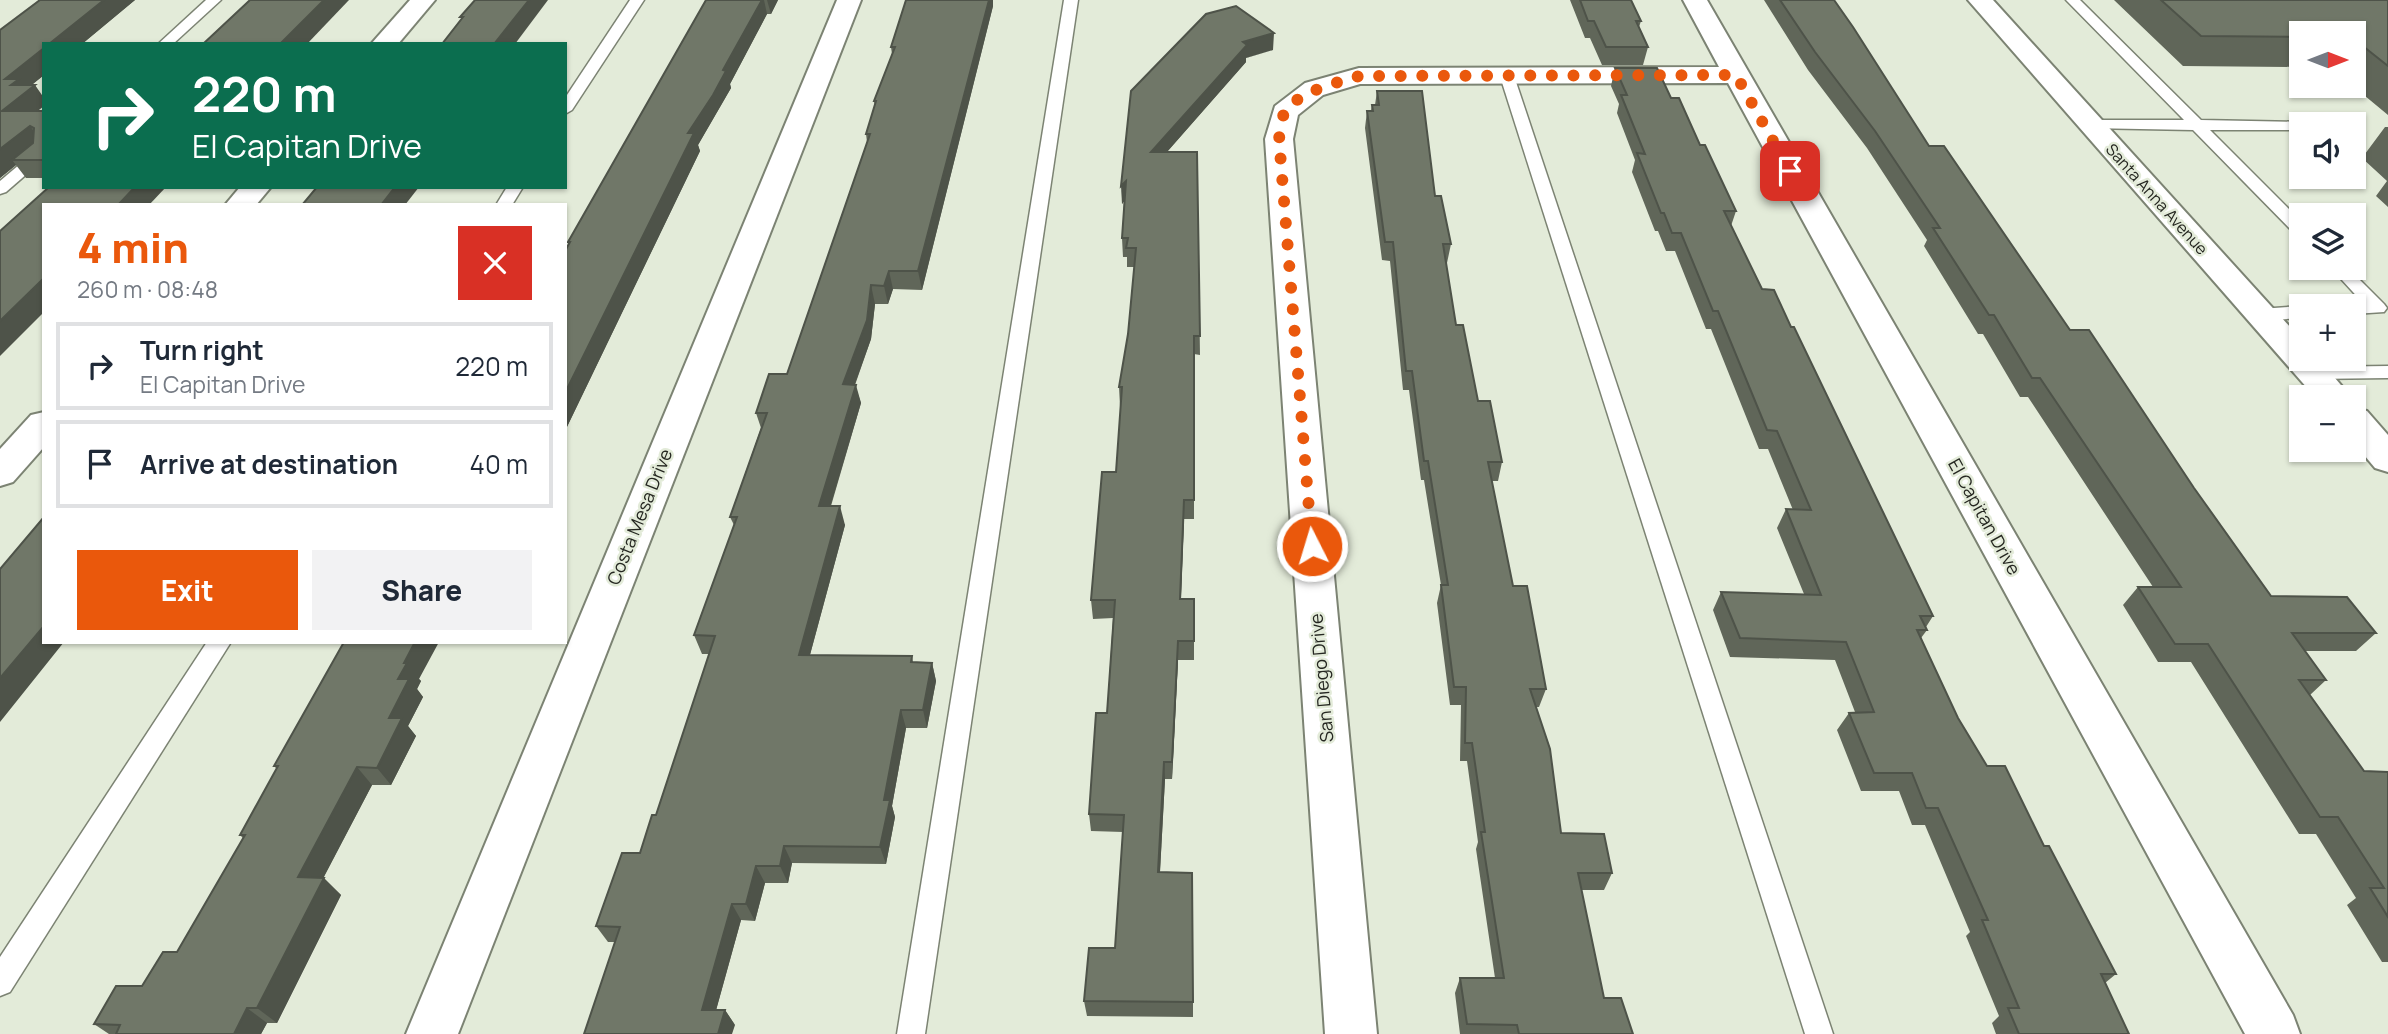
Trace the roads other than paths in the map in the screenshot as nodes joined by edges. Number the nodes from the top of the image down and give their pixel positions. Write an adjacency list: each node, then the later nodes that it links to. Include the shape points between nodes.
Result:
1 (214, 0): 9 (lane)
2 (423, 0): 10 (street)
3 (637, 0): 13 (lane)
4 (849, 0): 37 (street, Costa Mesa Drive)
5 (1071, 0): 38 (lane)
6 (1695, 0): 11 (street, El Capitan Drive)
7 (1980, 0): 15 (street, Santa Anna Avenue)
8 (2073, 0): 14 (lane)
9 (167, 42)
10 (386, 42)
11 (1736, 75): 12 (street, San Diego Drive); 41 (street, El Capitan Drive)
12 (1507, 76): 39 (street, San Diego Drive, via 1359,76 1314,89 1285,112 1279,139); 40 (lane)
13 (567, 107)
14 (2196, 124): 15 (lane); 16 (lane); 21 (lane)
15 (2092, 125): 27 (street, Santa Anna Avenue)
16 (2289, 125)
17 (42, 153): 18 (lane)
18 (0, 189)
19 (254, 189): 20 (street)
20 (242, 203)
21 (2289, 218)
22 (2351, 280): 23 (lane)
23 (2364, 294)
24 (2366, 296): 25 (lane, via 2378,308)
25 (2366, 308)
26 (2289, 313): 27 (lane)
27 (2260, 315): 29 (street, Santa Anna Avenue)
28 (2388, 372): 29 (lane)
29 (2312, 373): 30 (street, Santa Anna Avenue)
30 (2322, 385)
31 (42, 426): 34 (street)
32 (2366, 433): 33 (street)
33 (2388, 458)
34 (0, 473)
35 (219, 644): 36 (lane)
36 (0, 982)
37 (432, 1034)
38 (911, 1034)
39 (1351, 1034)
40 (1819, 1034)
41 (2274, 1034)

